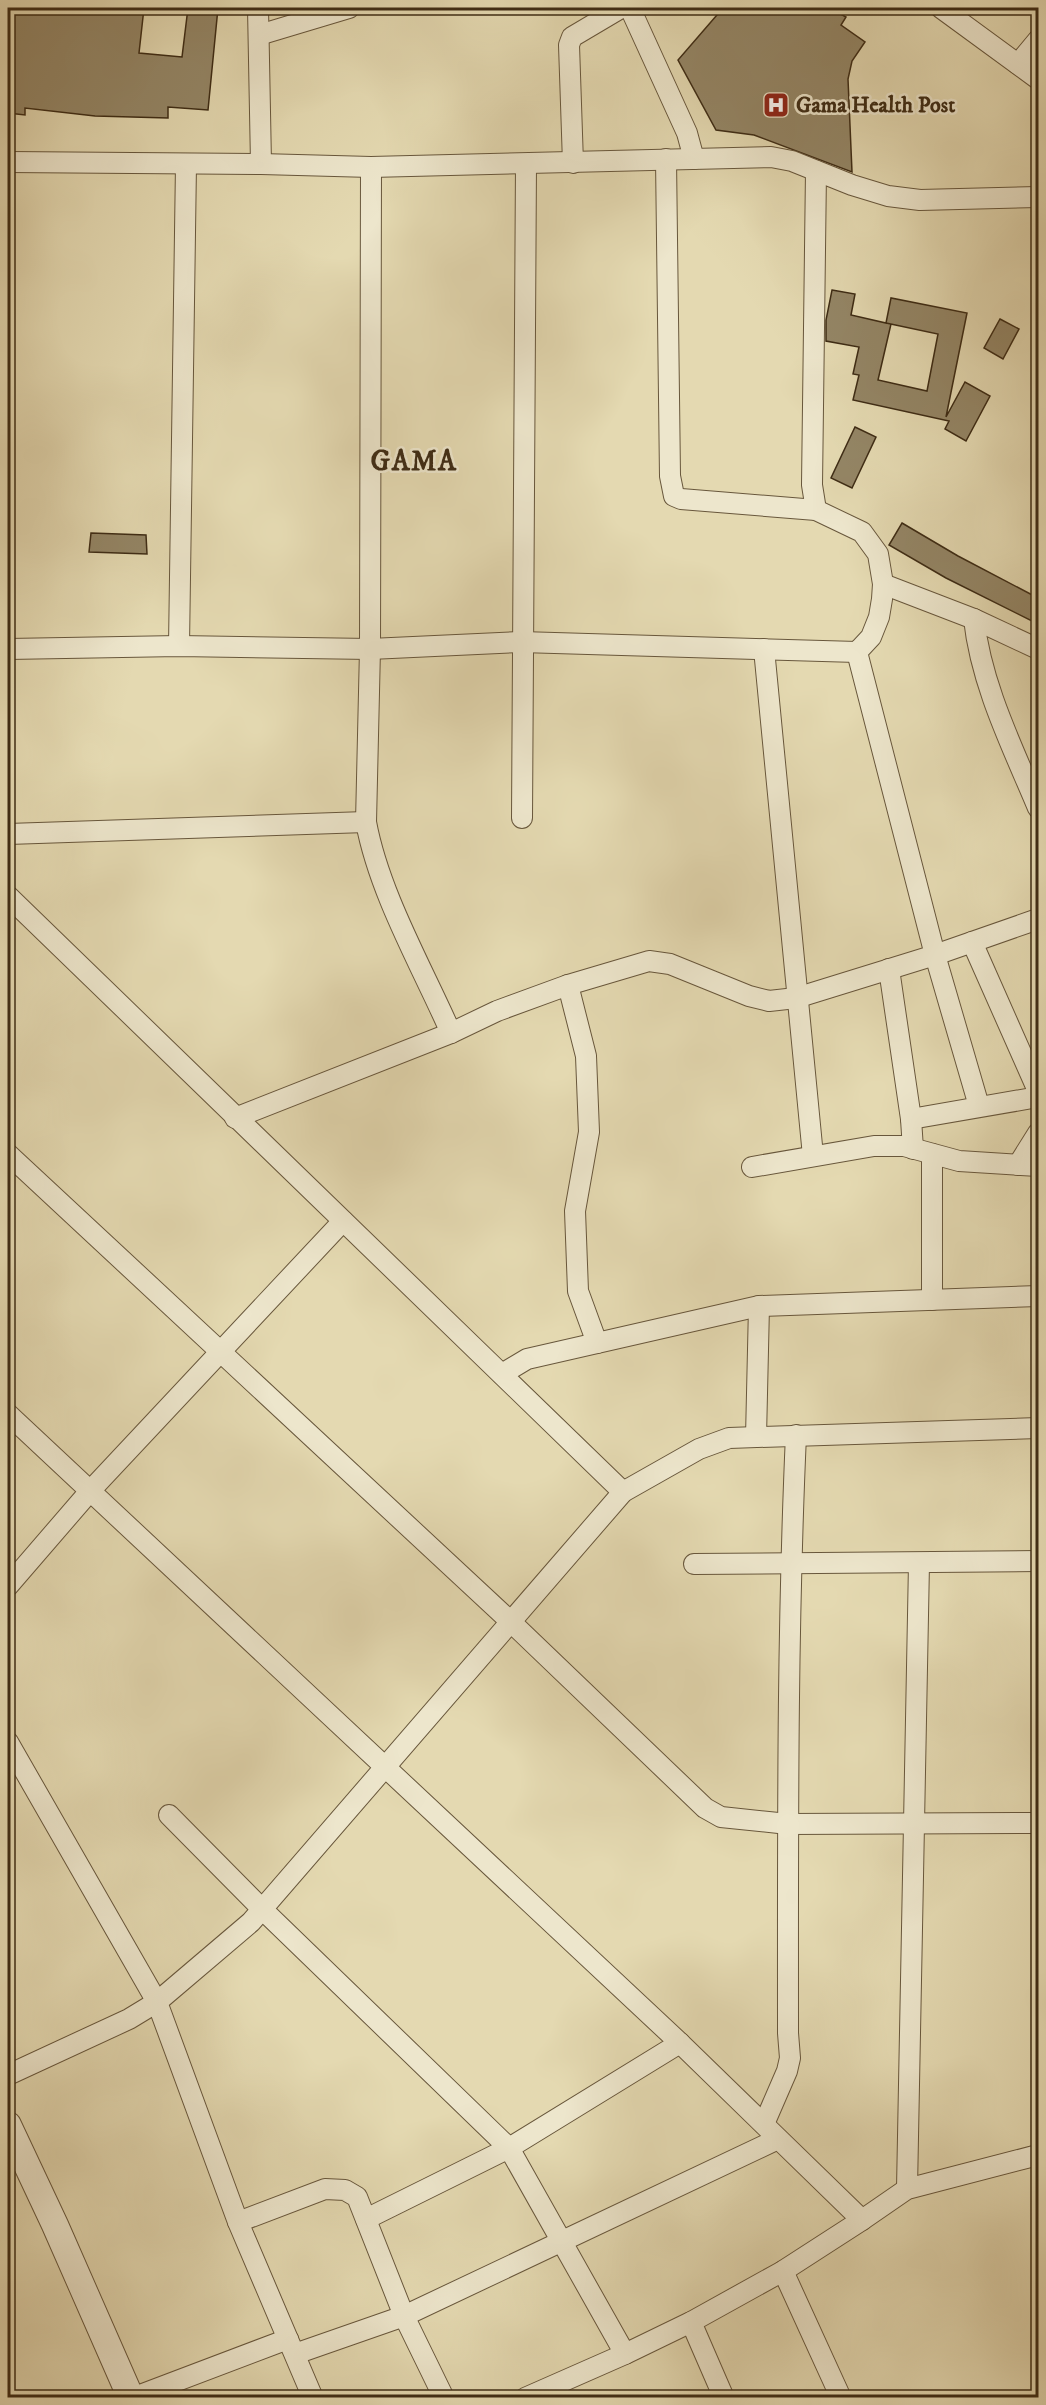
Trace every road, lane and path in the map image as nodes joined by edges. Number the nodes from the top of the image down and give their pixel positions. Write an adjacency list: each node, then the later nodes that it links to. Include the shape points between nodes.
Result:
1 (258, 8): 7 (street)
2 (349, 8): 7 (street)
3 (621, 8): 14 (street, via 572,37 569,45)
4 (630, 8): 12 (street, via 687,133)
5 (941, 8): 6 (street)
6 (961, 14): 9 (street)
7 (259, 35): 16 (street)
8 (1038, 40): 9 (street)
9 (1018, 64): 10 (street)
10 (1038, 79)
11 (666, 159): 12 (street); 14 (street); 21 (street, via 670,476 674,496)
12 (694, 159): 19 (street, via 780,157)
13 (8, 162): 15 (street)
14 (573, 163): 17 (street)
15 (186, 164): 16 (street); 25 (street)
16 (261, 164): 18 (street)
17 (525, 165): 18 (street); 24 (street)
18 (371, 167): 26 (street)
19 (816, 171): 20 (street, via 888,196 920,201); 21 (street, via 812,485)
20 (1038, 197)
21 (816, 510): 22 (street, via 862,532 878,554)
22 (883, 584): 23 (street); 30 (street, via 879,616 871,637)
23 (974, 619): 28 (street); 31 (street, via 976,644 988,682)
24 (521, 642): 26 (street); 27 (street); 32 (street)
25 (178, 646): 26 (street); 29 (street)
26 (370, 649): 33 (street)
27 (764, 649): 30 (street); 41 (street)
28 (1038, 649)
29 (8, 650)
30 (856, 652): 38 (street)
31 (1038, 808)
32 (522, 818)
33 (366, 822): 34 (street); 42 (street, via 381,877)
34 (8, 834)
35 (8, 896): 46 (street)
36 (1038, 919): 37 (street)
37 (972, 942): 38 (street); 43 (street)
38 (935, 955): 39 (street); 45 (street)
39 (889, 969): 41 (street); 47 (street)
40 (568, 985): 41 (street, via 649,960 670,964 749,996 769,1001); 42 (street); 59 (street, via 586,1056 590,1132 575,1211 578,1291)
41 (796, 998): 51 (street)
42 (451, 1032): 46 (street)
43 (1038, 1091)
44 (1038, 1097): 45 (street)
45 (979, 1106): 47 (street)
46 (236, 1118): 55 (street)
47 (911, 1119): 49 (street)
48 (1038, 1133): 52 (street)
49 (923, 1151): 51 (street, via 904,1146 874,1146); 52 (street, via 959,1161); 57 (street)
50 (8, 1154): 60 (street)
51 (813, 1156): 54 (street)
52 (1018, 1165): 53 (street)
53 (1038, 1166)
54 (752, 1167)
55 (343, 1221): 60 (street); 61 (street)
56 (1038, 1296): 57 (street)
57 (932, 1300): 58 (street)
58 (759, 1306): 59 (street); 65 (street)
59 (597, 1343): 61 (street, via 527,1359)
60 (220, 1352): 66 (street); 73 (street)
61 (502, 1374): 67 (street)
62 (8, 1414): 66 (street)
63 (1038, 1428): 64 (street)
64 (796, 1435): 65 (street); 69 (street)
65 (756, 1437): 67 (street, via 729,1438 699,1449)
66 (90, 1491): 72 (street); 75 (street)
67 (623, 1492): 73 (street)
68 (1038, 1561): 70 (street)
69 (790, 1563): 70 (street); 71 (street); 79 (street)
70 (919, 1563): 77 (street)
71 (694, 1564)
72 (8, 1586)
73 (511, 1622): 75 (street); 79 (street, via 705,1809 721,1817)
74 (8, 1742): 81 (street)
75 (385, 1767): 80 (street); 82 (street)
76 (169, 1815): 80 (street)
77 (914, 1823): 78 (street); 79 (street); 89 (street)
78 (1038, 1823)
79 (788, 1824): 84 (street, via 790,2058)
80 (262, 1909): 81 (street); 87 (street)
81 (157, 2002): 83 (street); 92 (street)
82 (680, 2043): 84 (street); 87 (street)
83 (8, 2075)
84 (764, 2124): 86 (street)
85 (8, 2125): 99 (street)
86 (778, 2139): 91 (street); 93 (street)
87 (509, 2148): 90 (street); 93 (street)
88 (1038, 2156): 89 (street)
89 (908, 2188): 91 (street)
90 (366, 2219): 92 (street, via 357,2197 345,2190 325,2189); 95 (street)
91 (862, 2220): 94 (street)
92 (238, 2222): 97 (street)
93 (562, 2242): 95 (street); 98 (street)
94 (783, 2271): 96 (street); 104 (street)
95 (404, 2316): 97 (street); 101 (street)
96 (691, 2322): 98 (street); 103 (street)
97 (292, 2347): 99 (street); 100 (street)
98 (625, 2354): 102 (street)
99 (132, 2397)
100 (313, 2397)
101 (444, 2397)
102 (525, 2397)
103 (724, 2397)
104 (842, 2397)

